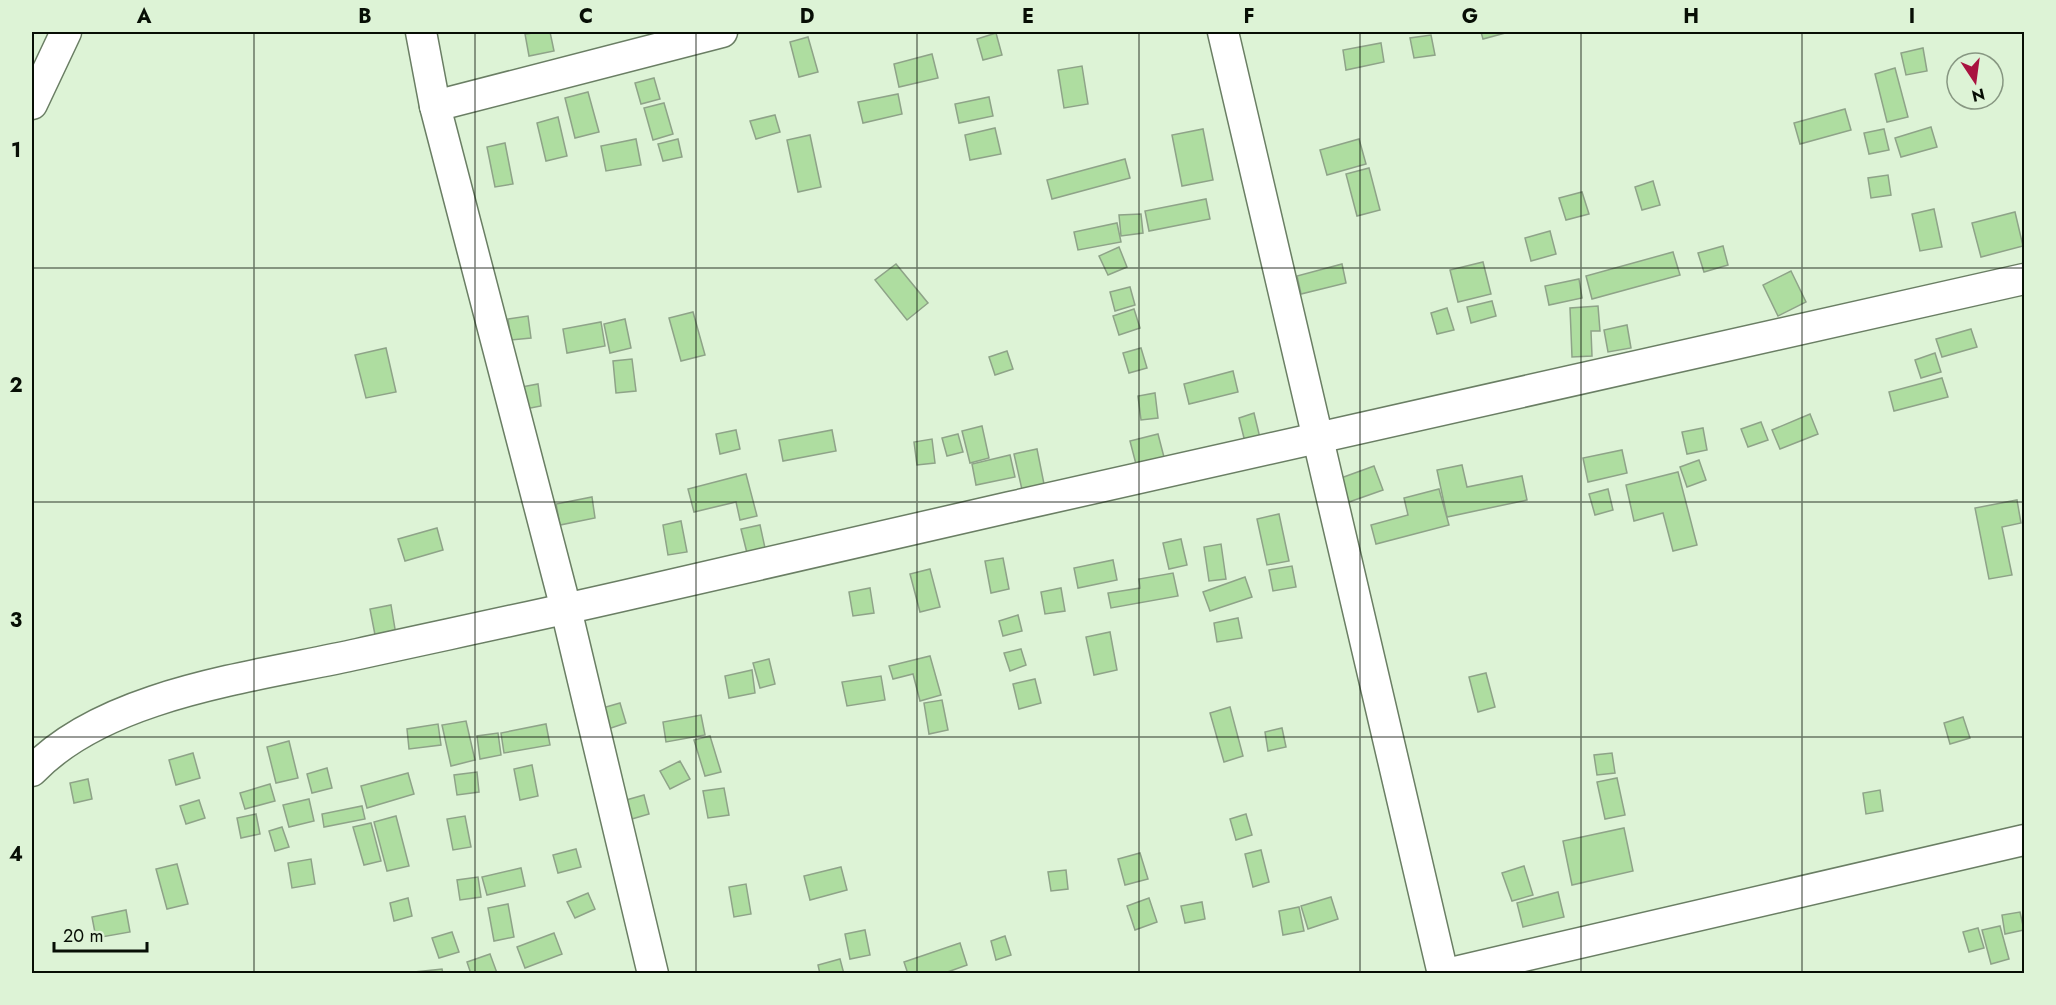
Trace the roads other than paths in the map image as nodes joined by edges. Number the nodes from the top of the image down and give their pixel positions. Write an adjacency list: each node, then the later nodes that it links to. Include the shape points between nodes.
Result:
1 (66, 32): 5 (street)
2 (421, 32): 6 (street)
3 (723, 32): 6 (street)
4 (1223, 32): 8 (street)
5 (32, 104)
6 (435, 106): 9 (street)
7 (2025, 279): 8 (street)
8 (1318, 436): 9 (street); 13 (street)
9 (566, 609): 10 (street, via 190,691 115,715 51,750); 12 (street)
10 (32, 771)
11 (2025, 840): 13 (street)
12 (653, 974)
13 (1445, 974)

